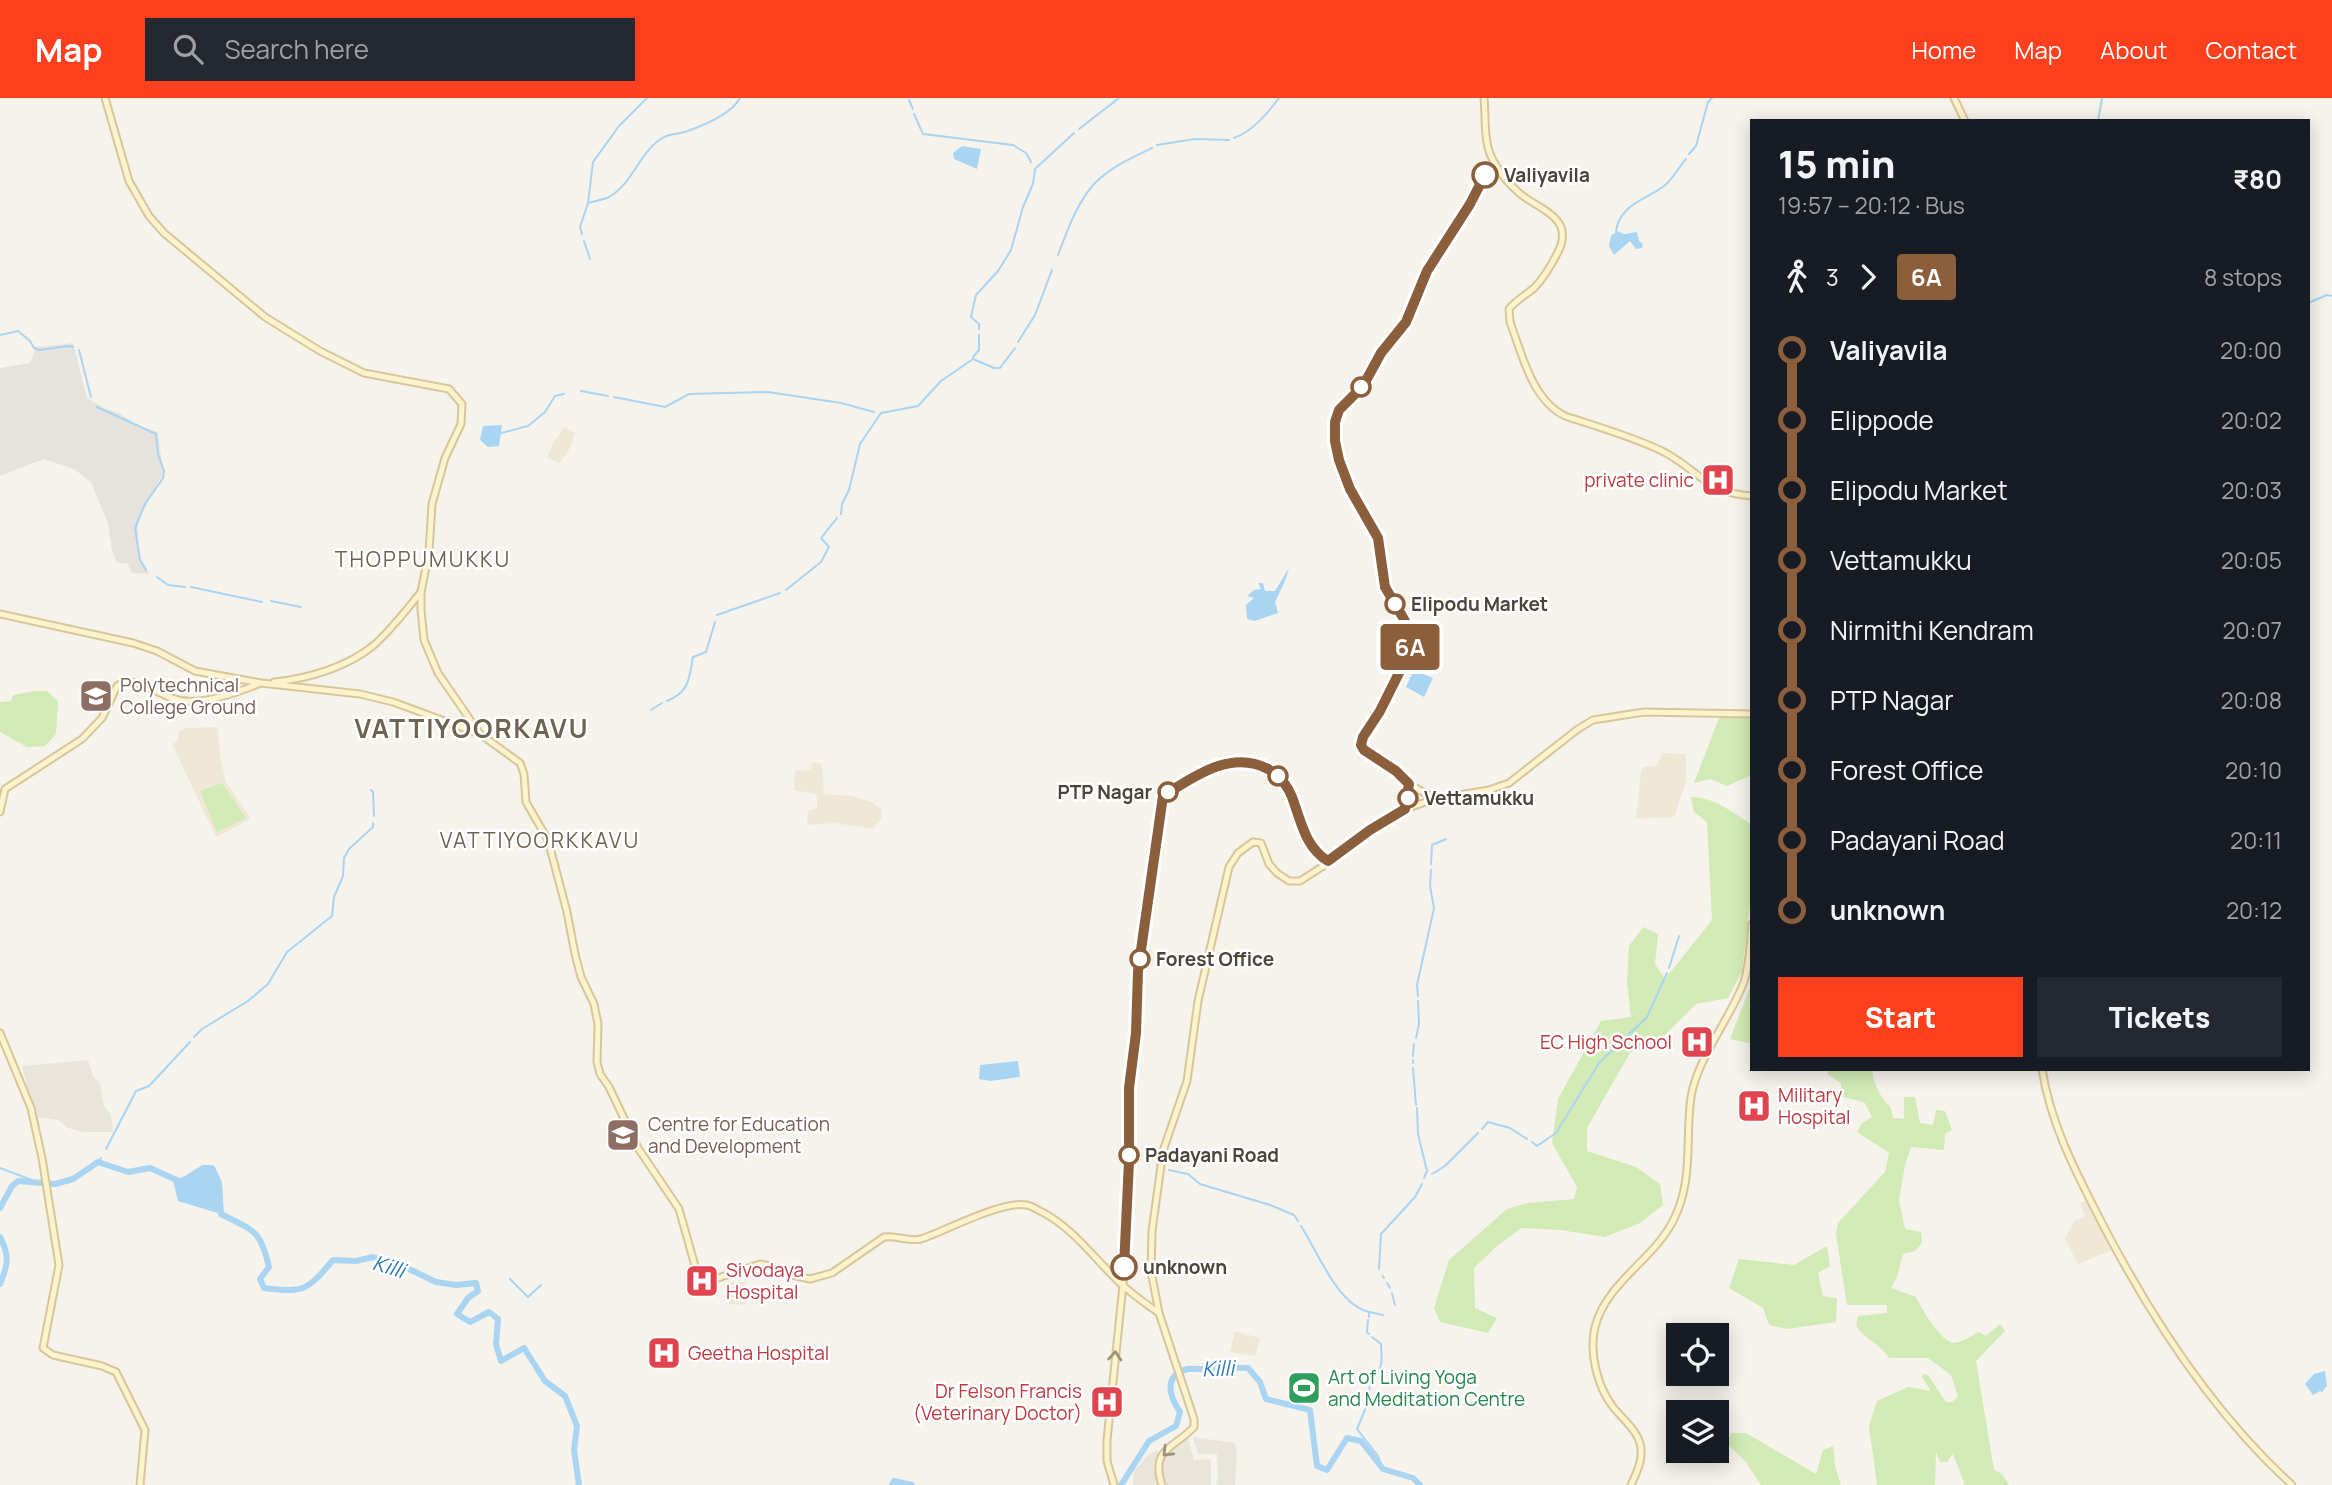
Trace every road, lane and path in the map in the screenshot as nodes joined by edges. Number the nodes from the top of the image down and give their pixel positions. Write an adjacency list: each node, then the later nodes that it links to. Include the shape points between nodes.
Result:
1 (105, 98): 6 (main road, via 128,181 164,233 265,317 335,360 364,373 441,386 459,399 463,418 434,496)
2 (1484, 98): 5 (main road, via 1492,160 1519,194 1550,212 1562,233 1559,250 1546,273 1509,309 1510,322 1541,395 1565,416 1663,452 1718,490)
3 (1954, 98): 4 (main road)
4 (1964, 119)
5 (1750, 496)
6 (421, 592): 8 (main road, via 364,652 322,672); 10 (main road, via 424,640 438,673)
7 (0, 614): 8 (main road, via 134,643 195,671)
8 (261, 683): 10 (main road, via 360,694); 14 (main road, via 187,702 135,682 123,682 102,718 82,739 5,789)
9 (1750, 714): 12 (main road, via 1644,712 1593,720 1509,783)
10 (480, 734): 18 (main road, via 520,763 526,802 548,840 575,954 594,1004 600,1074 638,1148 679,1209 697,1273 715,1279 760,1264 810,1279 832,1273 884,1237 919,1240 958,1223 1028,1205 1057,1220)
11 (1163, 796): 18 (main road, via 1138,971)
12 (1435, 799): 13 (main road); 13 (main road, via 1409,784)
13 (1405, 809): 19 (main road, via 1300,881 1289,881 1277,873 1256,841 1234,858 1199,1001 1187,1082 1163,1151 1151,1271)
14 (0, 812)
15 (1750, 948): 20 (main road, via 1744,981 1701,1065 1691,1095 1686,1183 1680,1205 1654,1250 1605,1302 1594,1330 1593,1348 1604,1393 1637,1432 1642,1452)
16 (0, 1033): 21 (main road, via 30,1108 59,1265 43,1348 53,1355 116,1372 145,1430)
17 (2042, 1071): 24 (main road, via 2058,1133 2144,1300 2218,1404 2261,1457)
18 (1123, 1285): 19 (main road); 22 (main road, one-way to 18, via 1107,1440)
19 (1158, 1313): 23 (main road, one-way to 23, via 1195,1419 1194,1427 1163,1452 1158,1467)
20 (1632, 1483)
21 (139, 1485)
22 (1114, 1485)
23 (1162, 1485)
24 (2292, 1485)

